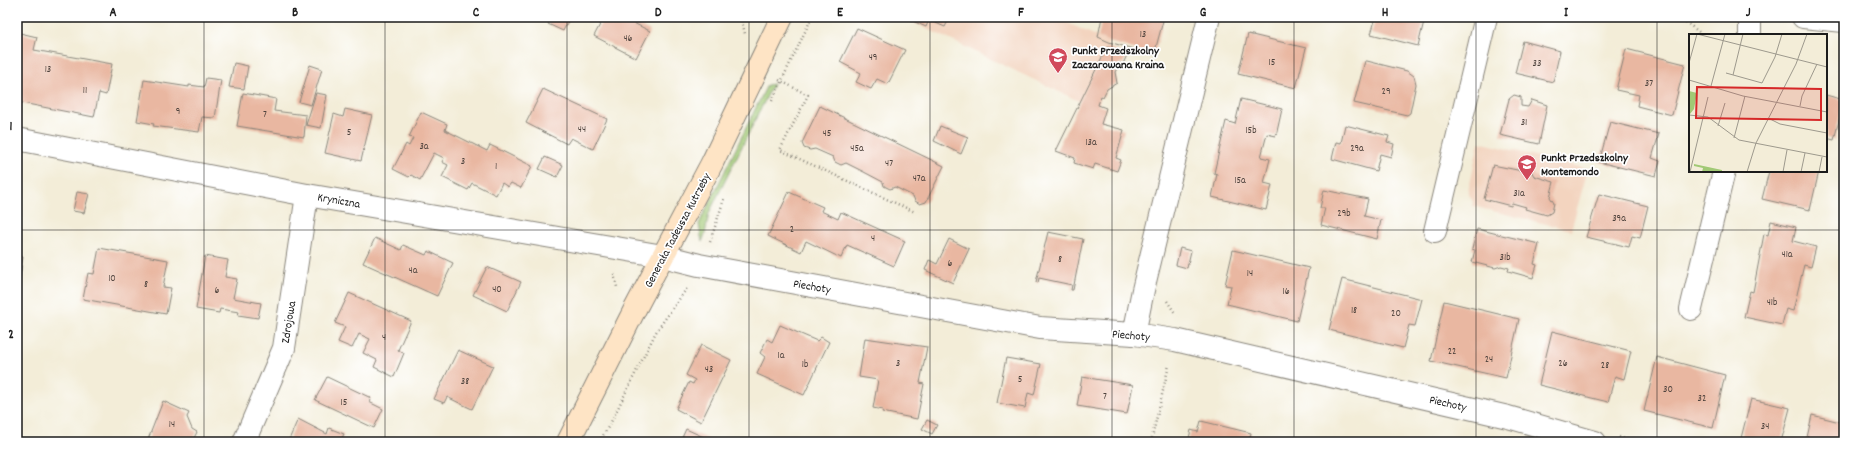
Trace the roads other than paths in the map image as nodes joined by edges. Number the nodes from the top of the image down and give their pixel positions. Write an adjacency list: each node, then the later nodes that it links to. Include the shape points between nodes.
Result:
1 (782, 17): 12 (street, Generała Tadeusza Kutrzeby, via 712,163)
2 (1209, 17): 14 (street)
3 (1486, 17): 11 (street)
4 (1750, 17): 7 (street)
5 (1803, 17): 6 (street)
6 (1844, 21)
7 (1750, 34)
8 (17, 139): 10 (street, Kryniczna)
9 (1724, 172): 13 (street)
10 (307, 195): 12 (street, Kryniczna); 15 (street, Zdrojowa, via 284,348)
11 (1435, 231)
12 (663, 256): 14 (street, Piechoty, via 699,265 1040,328); 16 (street, Generała Tadeusza Kutrzeby)
13 (1691, 309)
14 (1134, 334): 17 (street, Piechoty, via 1175,340 1508,417)
15 (244, 442)
16 (568, 442)
17 (1595, 442)

